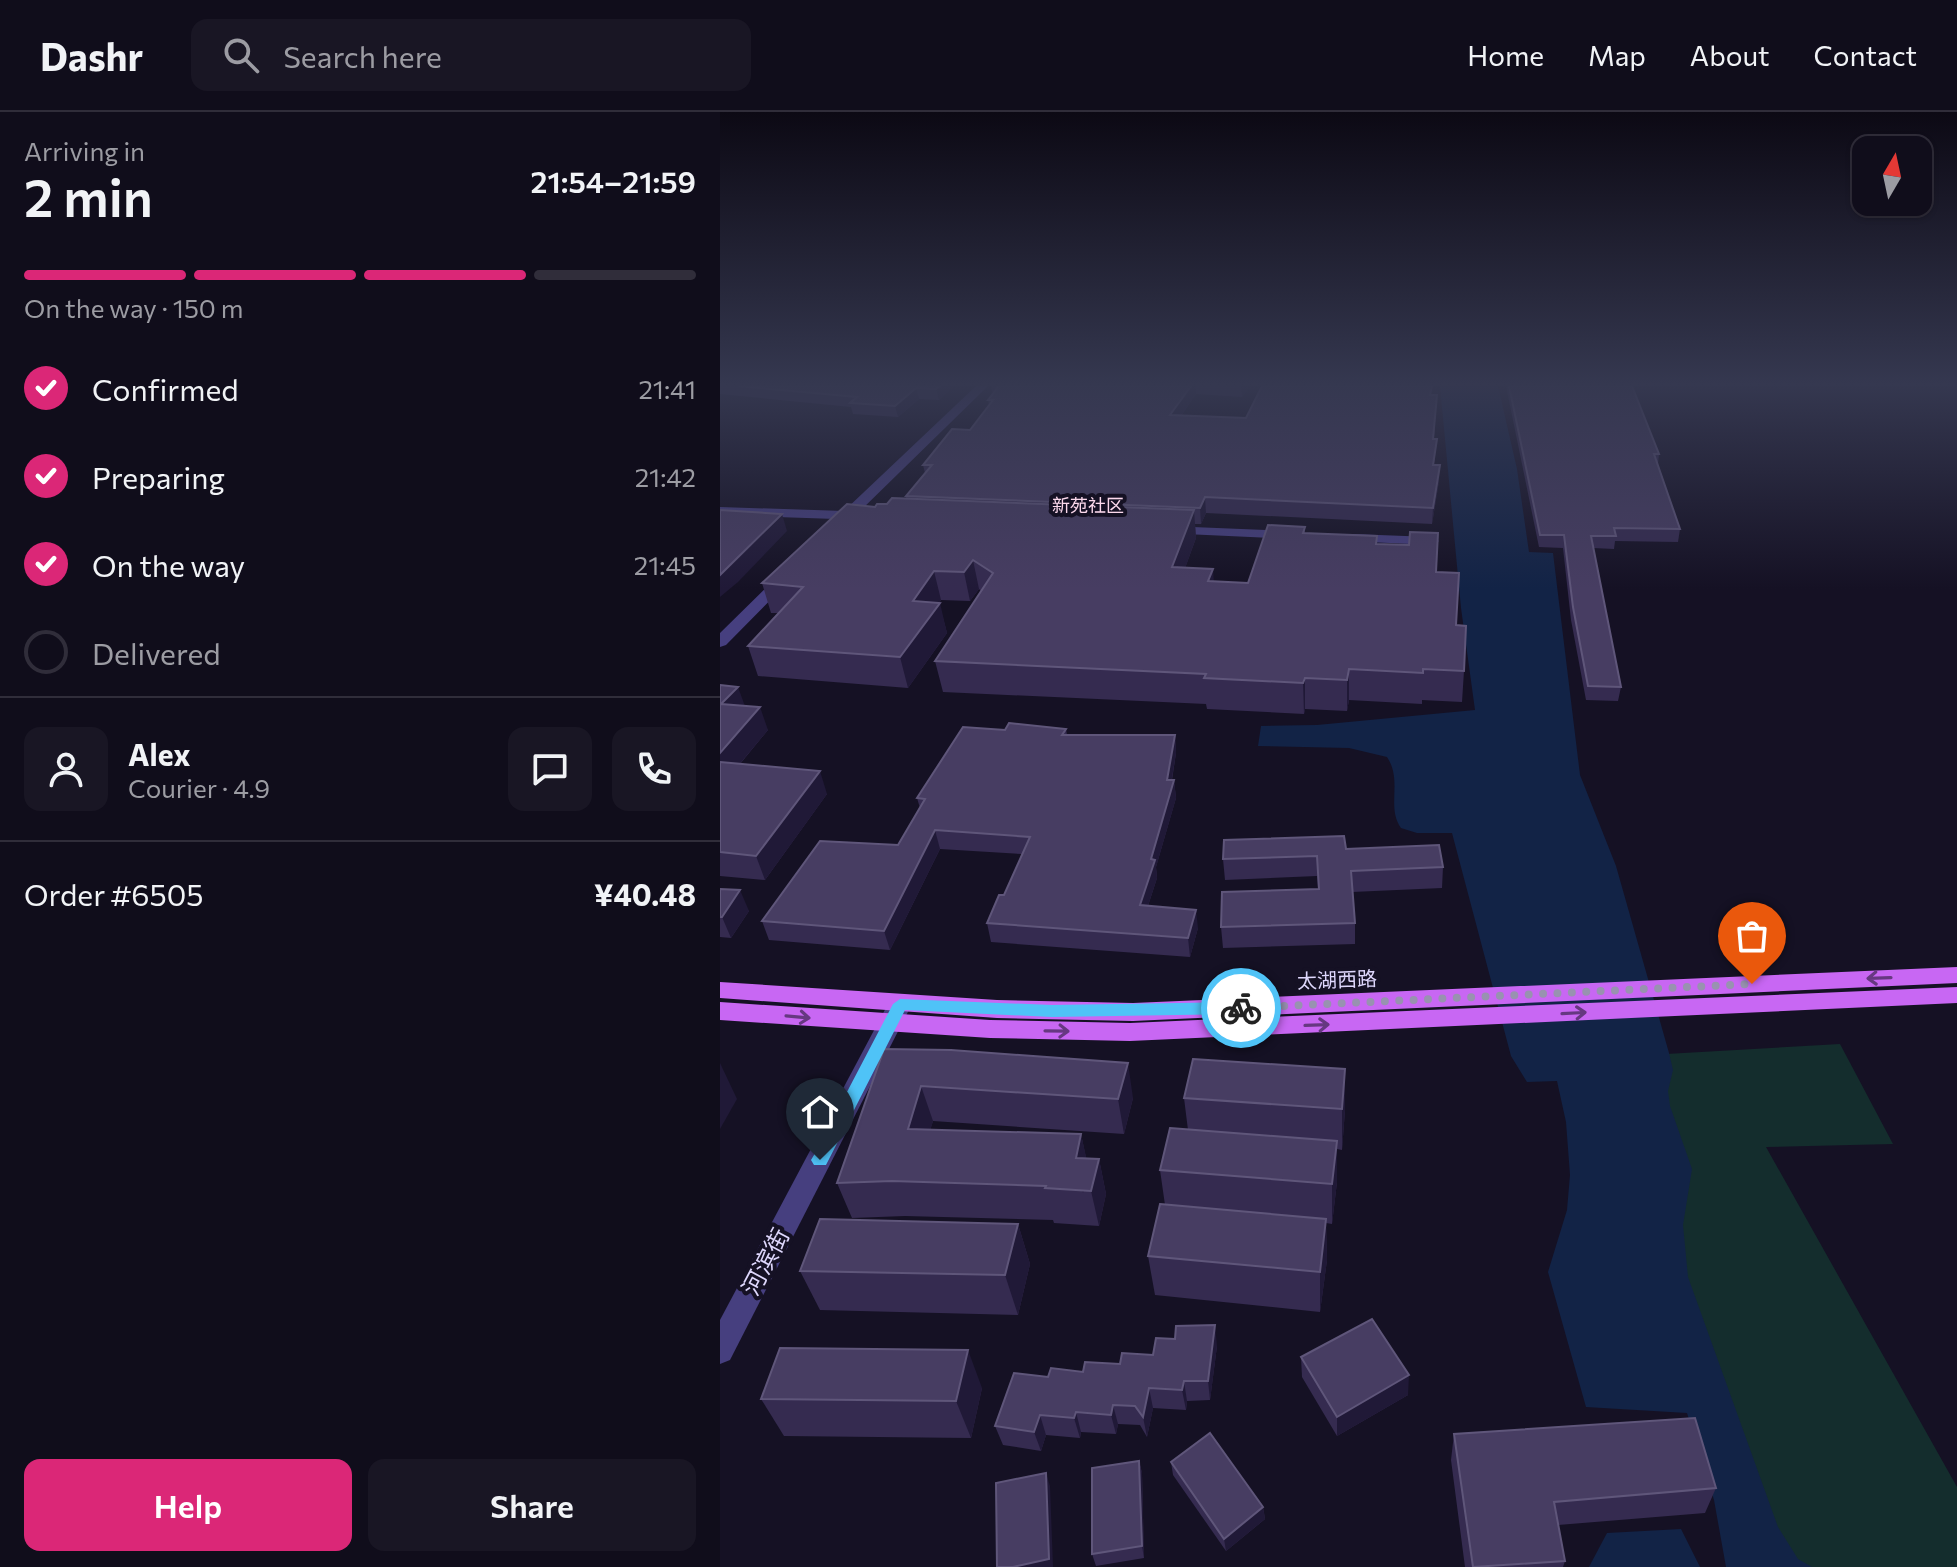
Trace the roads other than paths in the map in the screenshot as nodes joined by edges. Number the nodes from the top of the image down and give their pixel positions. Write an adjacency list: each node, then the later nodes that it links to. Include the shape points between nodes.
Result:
1 (911, 454): 3 (street)
2 (720, 511): 3 (street)
3 (847, 516): 4 (street); 7 (street)
4 (879, 517)
5 (1147, 529): 6 (street)
6 (1305, 536)
7 (826, 537)
8 (1337, 537): 9 (street)
9 (1432, 541)
10 (794, 568): 11 (street)
11 (720, 642)
12 (1957, 975): 15 (main road, one-way to 15)
13 (720, 990): 17 (main road)
14 (1957, 995): 15 (main road)
15 (1669, 998): 17 (main road, via 1130,1032)
16 (720, 1011): 17 (main road, one-way to 17)
17 (896, 1014): 18 (street, 河滨街)
18 (720, 1350)

